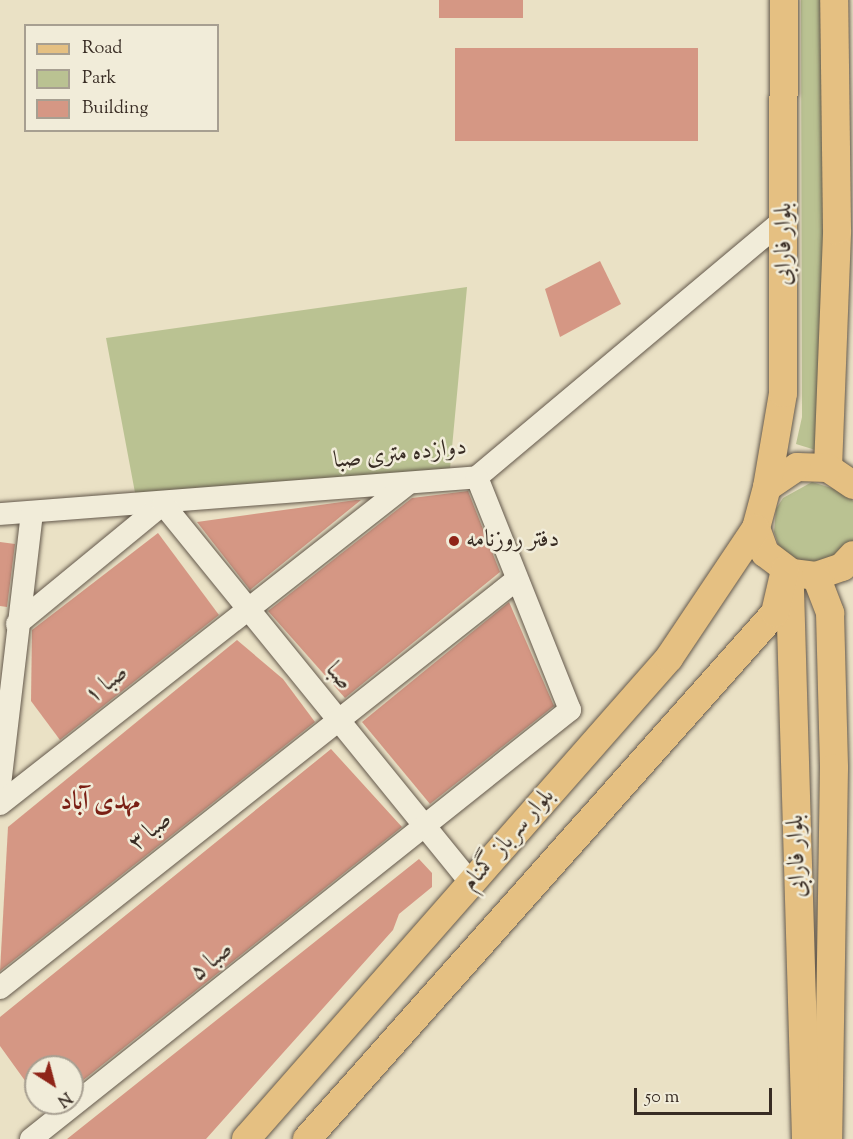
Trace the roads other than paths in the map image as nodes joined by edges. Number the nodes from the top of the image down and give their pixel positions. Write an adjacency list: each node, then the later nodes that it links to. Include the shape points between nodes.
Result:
1 (784, 0): 5 (main road, بلوار فارابی)
2 (834, 0): 3 (main road, بلوار فارابی)
3 (835, 106): 4 (main road); 6 (main road, بلوار فارابی)
4 (853, 129)
5 (785, 219): 8 (street, دوازده متری صبا); 11 (main road, بلوار فارابی, via 783,393)
6 (845, 223): 7 (main road, بلوار فارابی)
7 (828, 468): 10 (main road); 11 (main road, via 797,467)
8 (477, 477): 9 (street, دوازده متری صبا); 18 (street)
9 (409, 483): 12 (street, دوازده متری صبا); 19 (street, صبا ۱)
10 (853, 485)
11 (767, 487): 15 (main road, بلوار فارابی)
12 (163, 504): 14 (street, دوازده متری صبا); 19 (street, صبا); 20 (street)
13 (0, 513): 14 (street, دوازده متری صبا)
14 (32, 514): 20 (street)
15 (756, 528): 17 (main road, via 765,553); 28 (main road, بلوار سرباز گمنام, via 669,658)
16 (853, 555): 17 (main road, via 842,567)
17 (798, 573): 23 (main road, بلوار فارابی, via 830,613); 24 (main road, بلوار فارابی, via 788,606); 32 (main road, بلوار سرباز گمنام, via 775,613)
18 (516, 580): 22 (street, صبا ۳); 27 (street, صبا ۵, via 570,710)
19 (248, 609): 22 (street, صبا); 26 (street, صبا ۱)
20 (17, 624): 21 (street)
21 (5, 686): 25 (street)
22 (336, 718): 27 (street, صبا); 29 (street, صبا ۳)
23 (834, 768): 24 (main road); 34 (main road, بلوار فارابی)
24 (796, 770): 33 (main road, بلوار فارابی)
25 (0, 785)
26 (0, 804)
27 (425, 826): 28 (street, صبا); 30 (street, صبا ۵)
28 (471, 883): 31 (main road, بلوار سرباز گمنام)
29 (0, 988)
30 (31, 1139)
31 (246, 1139)
32 (307, 1139)
33 (806, 1139)
34 (828, 1139)

